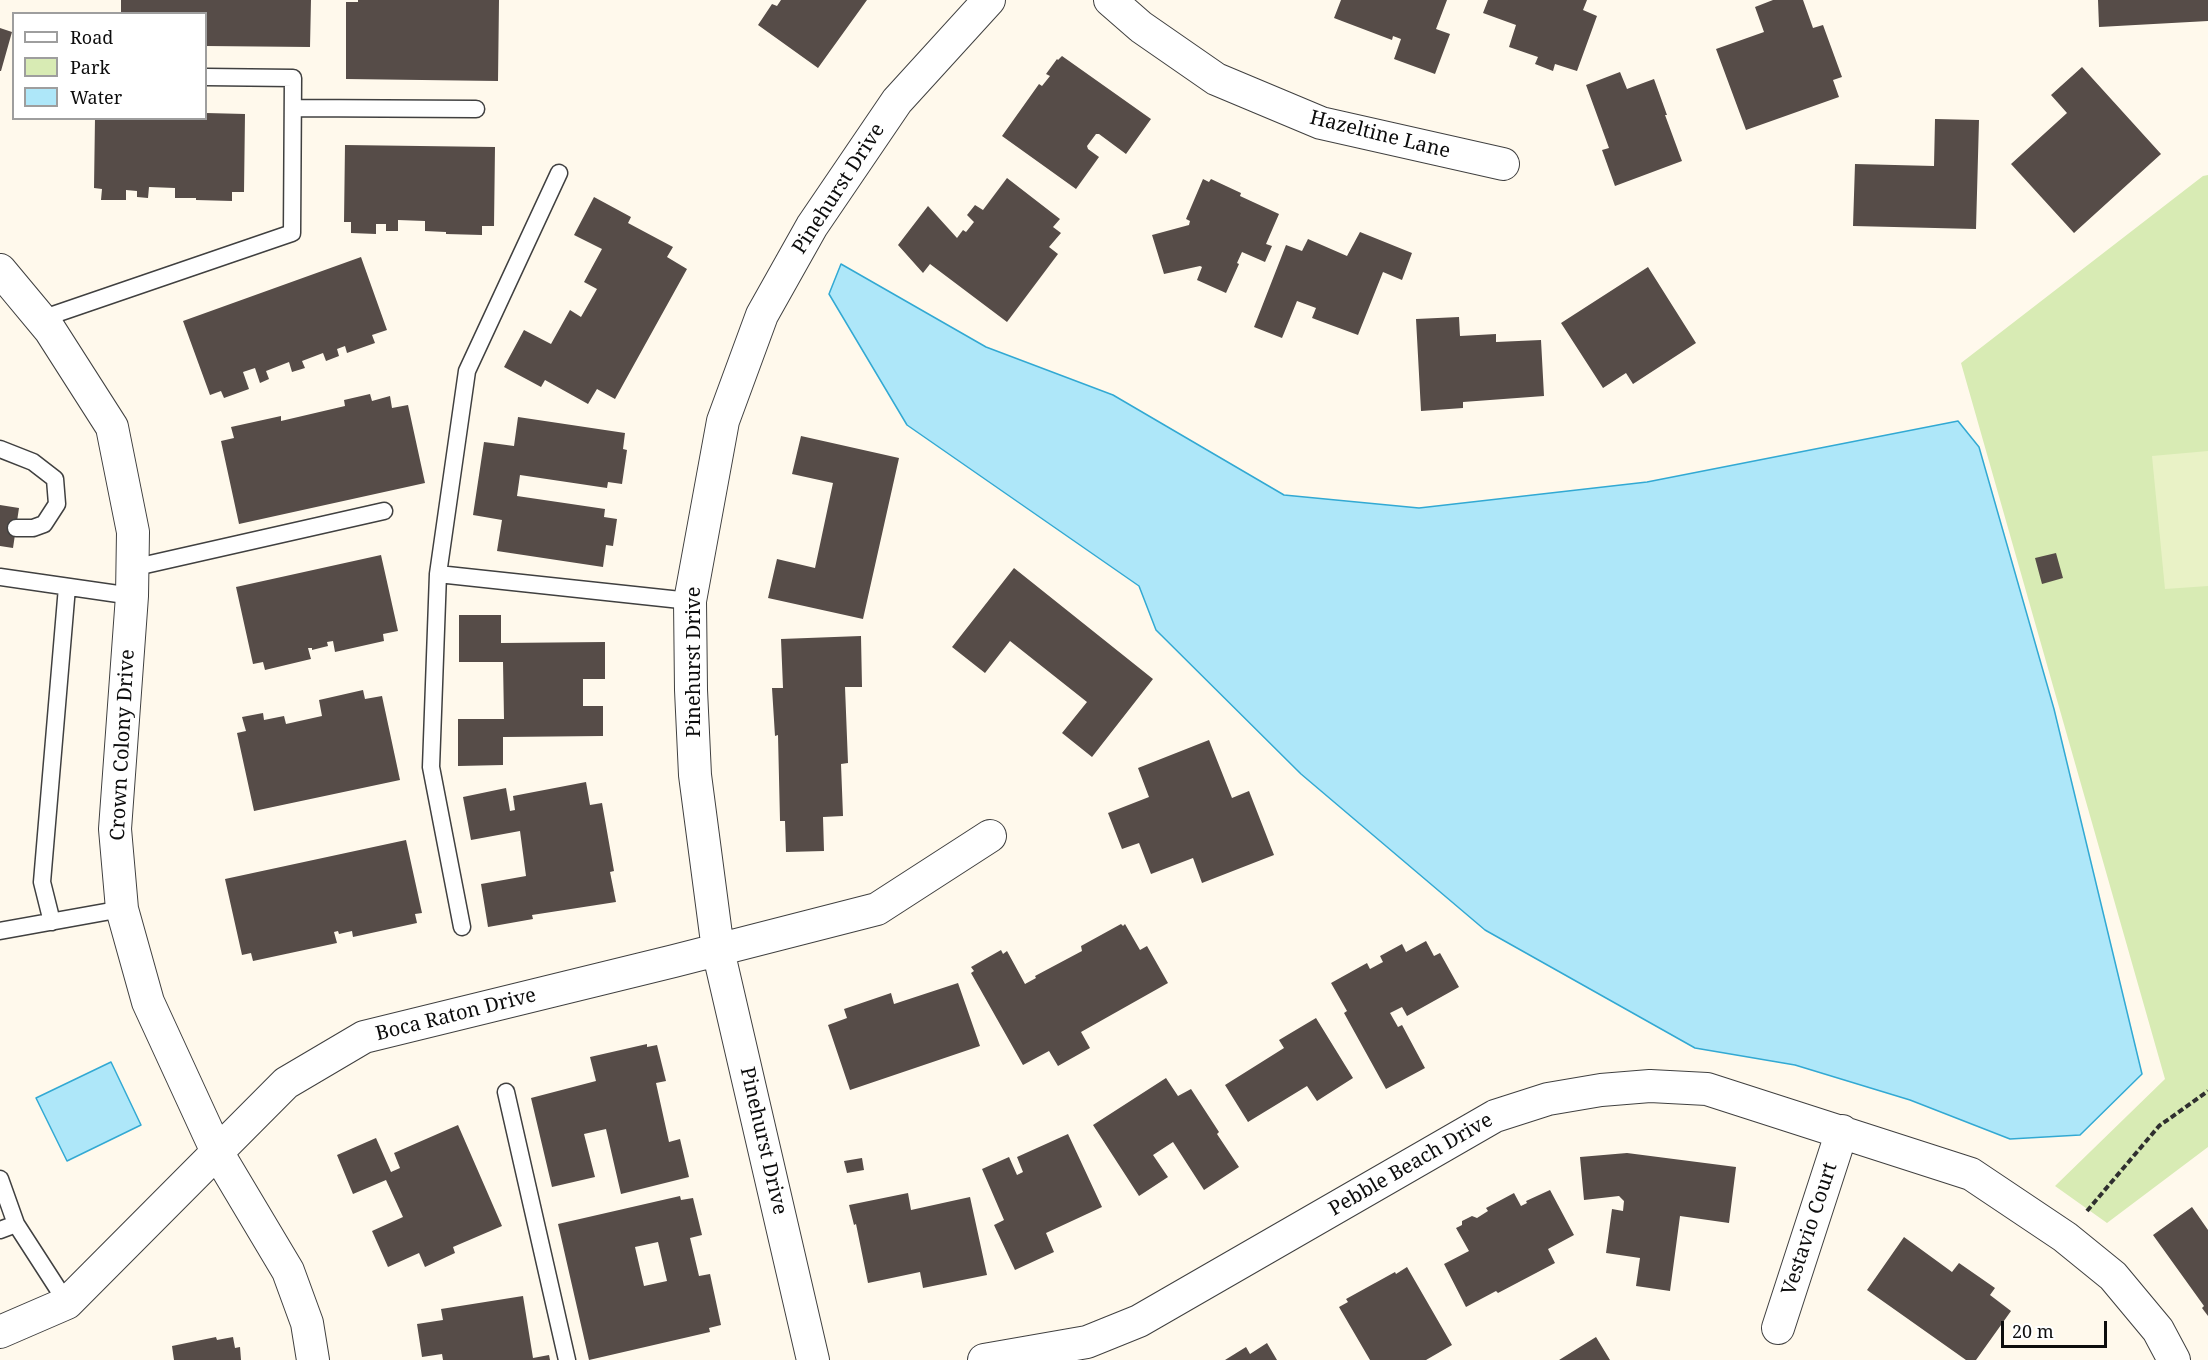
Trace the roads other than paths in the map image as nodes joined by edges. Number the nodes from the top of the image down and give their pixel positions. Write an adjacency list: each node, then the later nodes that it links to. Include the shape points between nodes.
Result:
1 (989, 0): 17 (street, Pinehurst Drive, via 897,101 812,226 762,315 723,420)
2 (1110, 0): 6 (street, Hazeltine Lane, via 1141,27 1216,79 1321,123)
3 (207, 77): 4 (lane, via 293,78)
4 (293, 108): 5 (lane); 9 (lane, via 292,233)
5 (476, 109)
6 (1503, 164)
7 (559, 173): 13 (lane, via 466,371)
8 (0, 270): 9 (street, Crown Colony Drive)
9 (41, 319): 15 (street, Crown Colony Drive, via 112,427 133,532)
10 (0, 449): 12 (lane, via 33,462 55,479 57,504 44,524)
11 (384, 512): 15 (lane)
12 (16, 528)
13 (438, 574): 17 (lane); 21 (lane, via 431,767)
14 (0, 577): 16 (lane)
15 (132, 582): 16 (lane); 19 (street, Crown Colony Drive, via 115,829)
16 (67, 586): 20 (lane, via 42,882)
17 (690, 601): 23 (street, Pinehurst Drive, via 696,775)
18 (990, 836): 23 (street, Boca Raton Drive, via 877,909)
19 (122, 909): 20 (lane); 26 (street, Crown Colony Drive, via 148,1002)
20 (52, 922): 22 (lane)
21 (462, 927)
22 (0, 931)
23 (718, 950): 26 (street, Boca Raton Drive, via 364,1037 286,1083); 35 (street, Pinehurst Drive)
24 (506, 1092): 34 (lane)
25 (1842, 1131): 30 (street, Vestavio Court); 32 (street, Pebble Beach Drive, via 1707,1089 1650,1086 1548,1099 1495,1116); 37 (street, Pebble Beach Drive, via 1971,1174 2065,1237 2113,1276 2158,1330)
26 (217, 1152): 29 (street, Boca Raton Drive); 33 (street, Crown Colony Drive, via 288,1271 308,1323)
27 (0, 1179): 28 (lane)
28 (8, 1227): 29 (lane)
29 (67, 1304): 31 (street, Boca Raton Drive)
30 (1778, 1328)
31 (0, 1332)
32 (1092, 1351): 36 (street, Pebble Beach Drive)
33 (313, 1360)
34 (567, 1360)
35 (813, 1360)
36 (984, 1360)
37 (2174, 1360)

